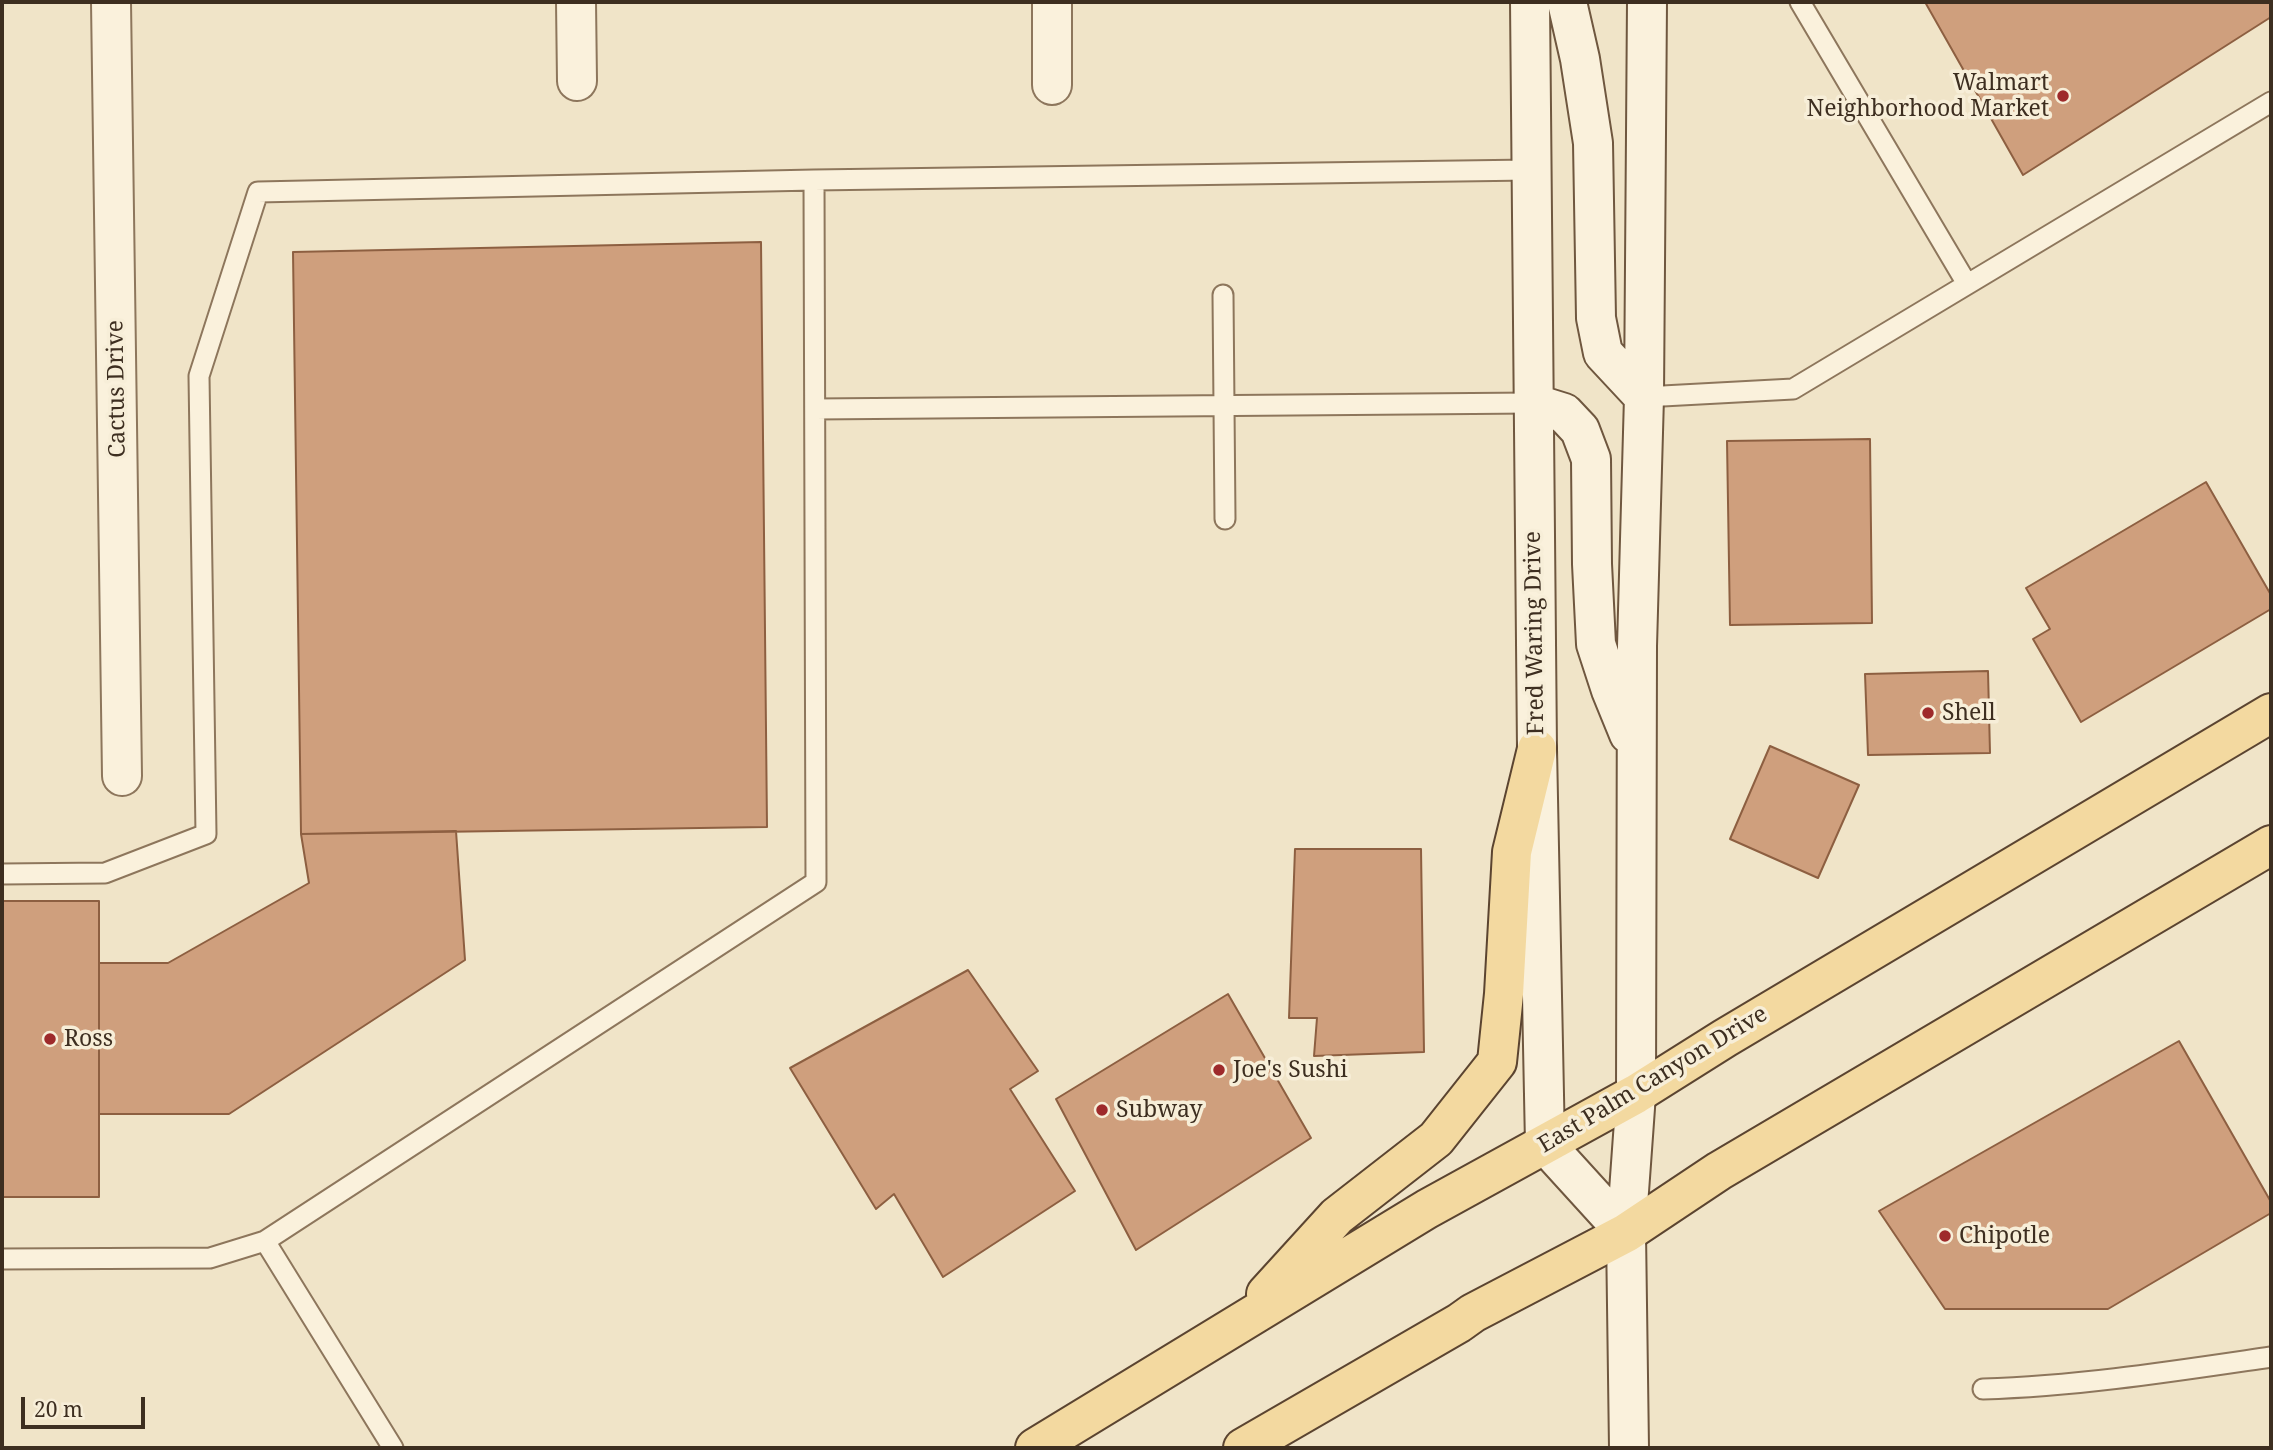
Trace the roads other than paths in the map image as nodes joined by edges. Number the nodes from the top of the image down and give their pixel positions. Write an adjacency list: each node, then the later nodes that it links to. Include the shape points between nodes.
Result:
1 (111, 2): 23 (main road, Cactus Drive)
2 (576, 2): 8 (main road)
3 (1052, 2): 9 (main road)
4 (1530, 2): 11 (main road, Fred Waring Drive)
5 (1567, 2): 15 (main road, via 1593,143 1596,318 1603,353)
6 (1647, 2): 15 (main road)
7 (1800, 2): 13 (lane)
8 (577, 81)
9 (1052, 85)
10 (2271, 102): 13 (lane)
11 (1530, 170): 12 (lane); 16 (main road, Fred Waring Drive)
12 (814, 180): 18 (lane); 25 (lane, via 258,192 199,376 206,834 104,873)
13 (1967, 284): 15 (lane, via 1793,389)
14 (1223, 295): 17 (lane)
15 (1644, 397): 22 (main road)
16 (1532, 402): 17 (lane); 21 (main road, Fred Waring Drive); 22 (main road, via 1564,413 1580,430 1591,459 1596,644)
17 (1225, 405): 18 (lane); 19 (lane)
18 (815, 410): 29 (lane, via 816,882)
19 (1225, 519)
20 (2271, 713): 26 (main road, East Palm Canyon Drive)
21 (1536, 749): 27 (main road, Fred Waring Drive); 31 (main road, via 1513,852 1497,1062 1436,1139 1337,1216)
22 (1637, 753): 26 (main road)
23 (122, 776)
24 (2271, 845): 28 (main road, via 1718,1171)
25 (2, 874)
26 (1636, 1094): 27 (main road, East Palm Canyon Drive); 28 (main road)
27 (1545, 1144): 28 (main road); 31 (main road, East Palm Canyon Drive, via 1427,1209)
28 (1626, 1234): 36 (main road, via 1473,1313); 37 (main road)
29 (265, 1241): 30 (lane, via 210,1258); 34 (lane)
30 (2, 1259)
31 (1237, 1325): 35 (main road, East Palm Canyon Drive)
32 (2271, 1357): 33 (lane, via 2152,1375)
33 (1983, 1389)
34 (393, 1448)
35 (1035, 1448)
36 (1243, 1448)
37 (1629, 1448)

